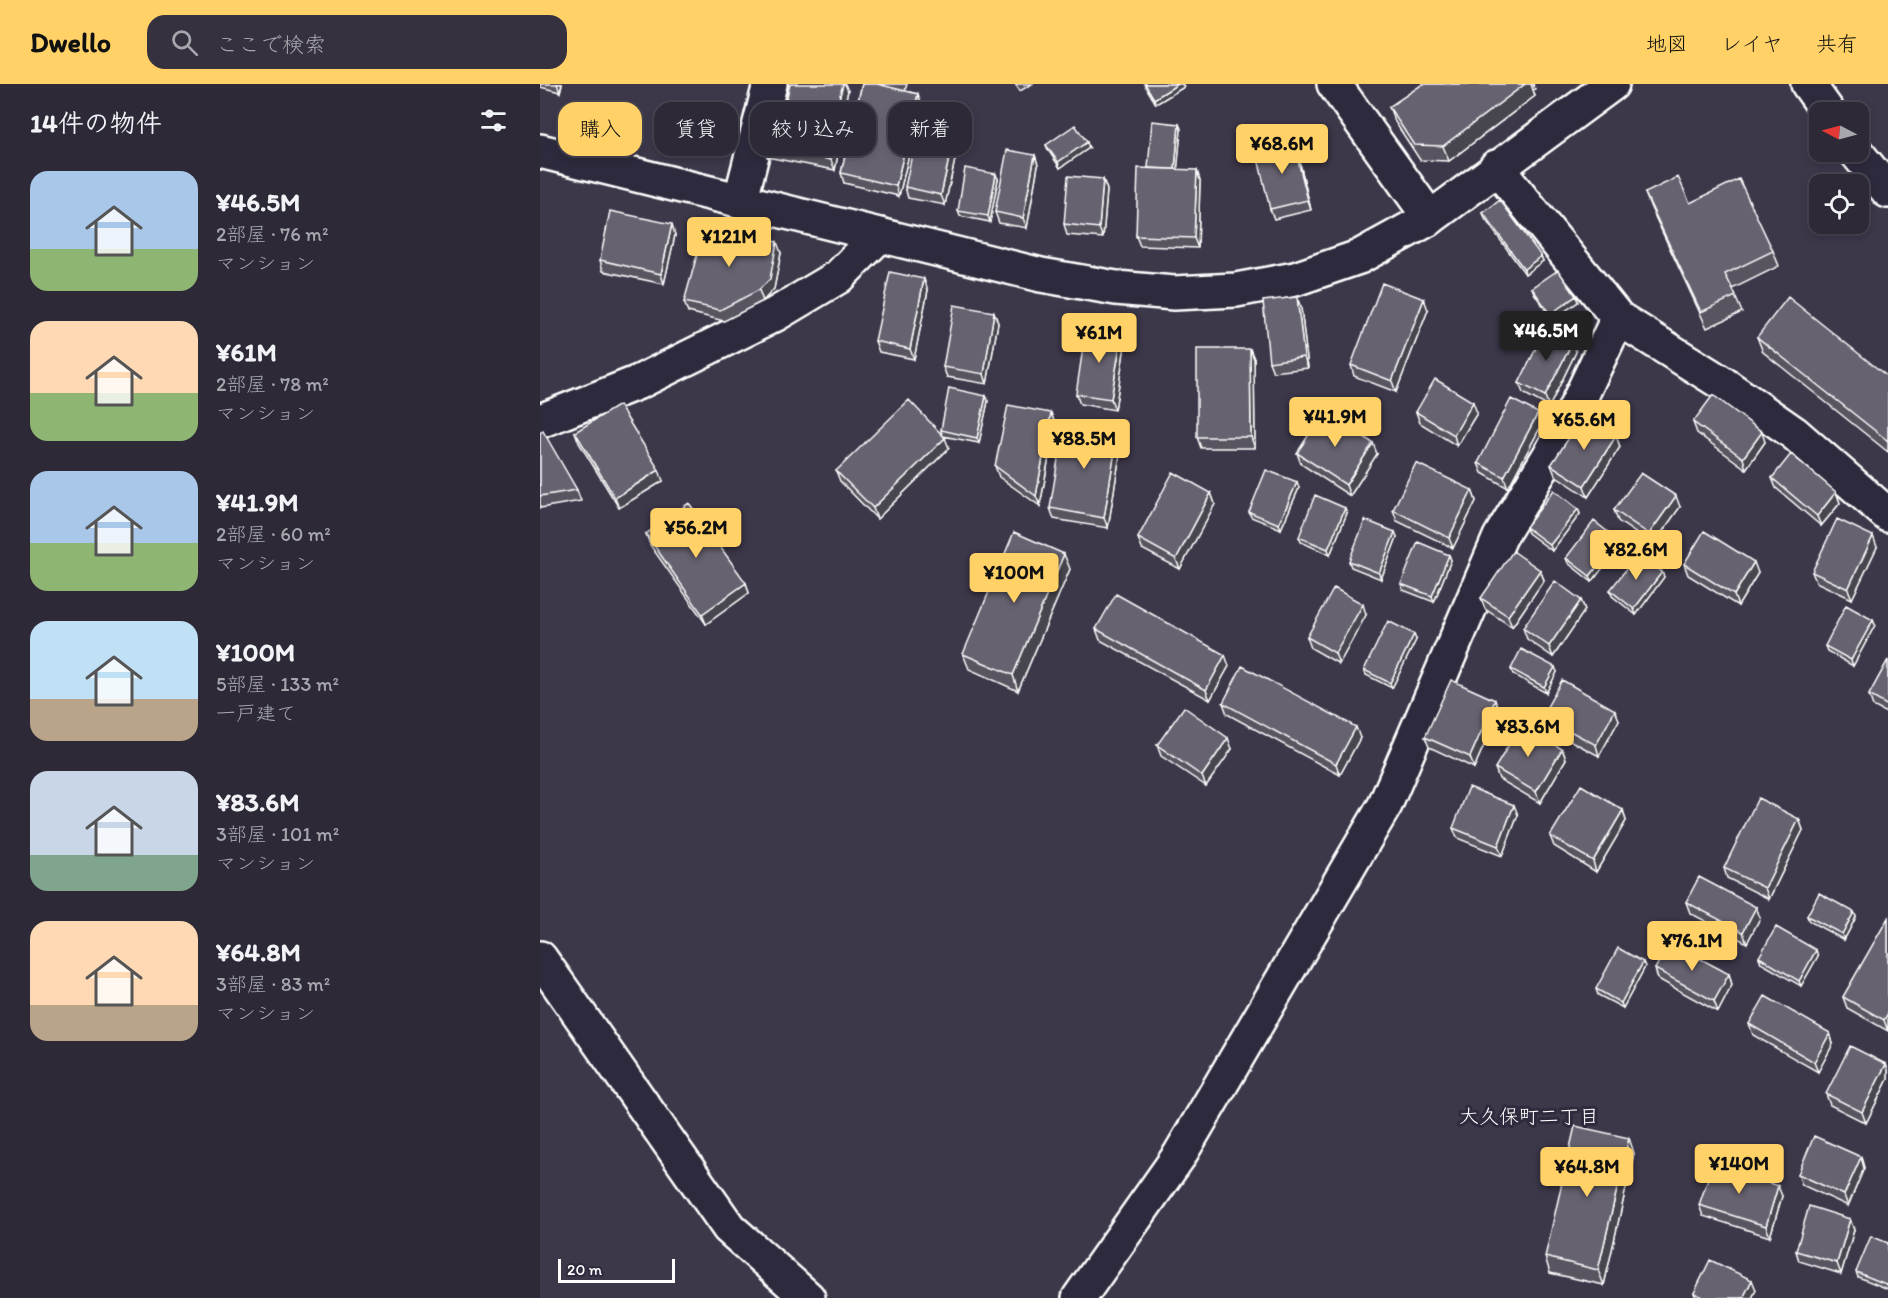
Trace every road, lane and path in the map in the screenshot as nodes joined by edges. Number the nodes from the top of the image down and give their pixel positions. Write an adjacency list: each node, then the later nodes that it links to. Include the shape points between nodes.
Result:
1 (770, 84): 10 (main road)
2 (1334, 84): 11 (main road)
3 (1612, 84): 8 (main road)
4 (1808, 84): 5 (main road)
5 (1821, 102)
6 (540, 151): 10 (main road)
7 (1864, 162): 9 (main road)
8 (1496, 167): 11 (main road); 13 (main road)
9 (1888, 191)
10 (740, 202): 12 (main road)
11 (1430, 218): 12 (main road, via 1359,257 1295,279 1236,290 1184,292 1116,288 1041,274)
12 (880, 235): 14 (main road, via 838,277 776,314 639,381)
13 (1618, 318): 15 (main road, via 1794,433); 18 (main road, via 1565,430 1500,537 1385,805 1179,1156)
14 (540, 421)
15 (1888, 515)
16 (540, 958): 17 (main road, via 729,1228)
17 (808, 1298)
18 (1079, 1298)

